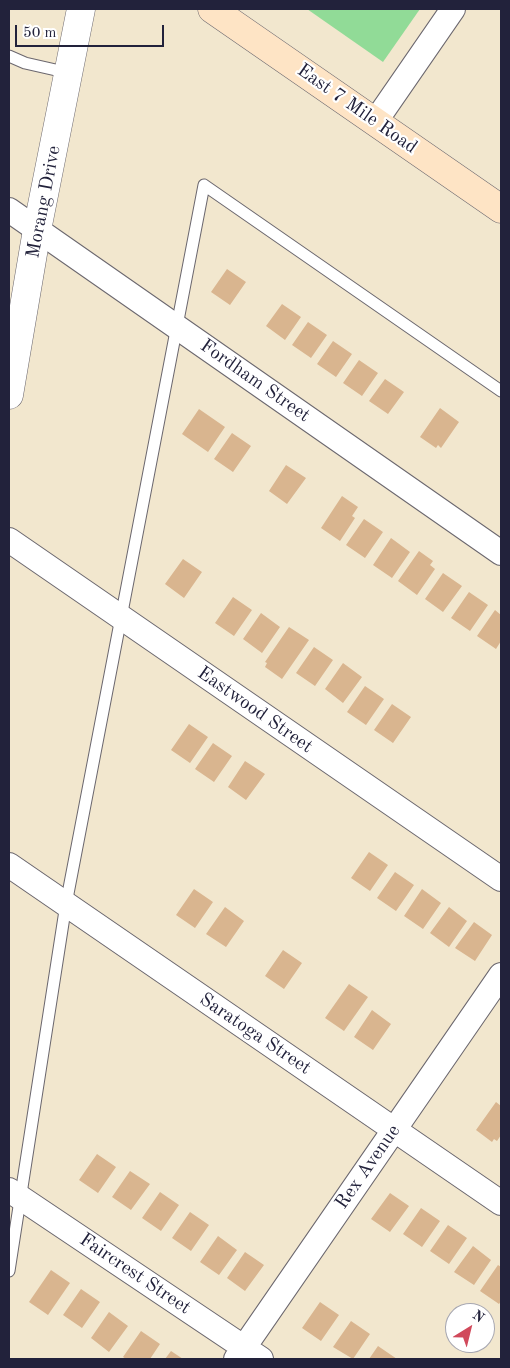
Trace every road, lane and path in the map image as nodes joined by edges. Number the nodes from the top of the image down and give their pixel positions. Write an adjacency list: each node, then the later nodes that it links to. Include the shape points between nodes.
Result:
1 (81, 9): 5 (street, Morang Drive)
2 (212, 9): 6 (main road, East 7 Mile Road)
3 (452, 9): 6 (street)
4 (9, 56): 5 (lane)
5 (70, 73): 9 (street, Morang Drive)
6 (375, 122): 8 (main road, East 7 Mile Road)
7 (9, 210): 9 (street, Fordham Street)
8 (501, 210)
9 (38, 230): 10 (street, Fordham Street); 12 (street, Morang Drive)
10 (175, 326): 11 (lane, via 204,185); 14 (street, Fordham Street); 15 (lane)
11 (501, 391)
12 (9, 395)
13 (9, 540): 15 (street, Eastwood Street)
14 (501, 552)
15 (120, 617): 17 (street, Eastwood Street); 18 (lane)
16 (9, 865): 18 (street, Saratoga Street)
17 (501, 879)
18 (66, 904): 20 (street, Saratoga Street); 21 (lane)
19 (501, 975): 20 (street, Rex Avenue)
20 (394, 1129): 22 (street, Saratoga Street); 24 (street, Rex Avenue)
21 (15, 1194): 23 (lane); 24 (street, Faircrest Street)
22 (501, 1203)
23 (9, 1271)
24 (247, 1355)

